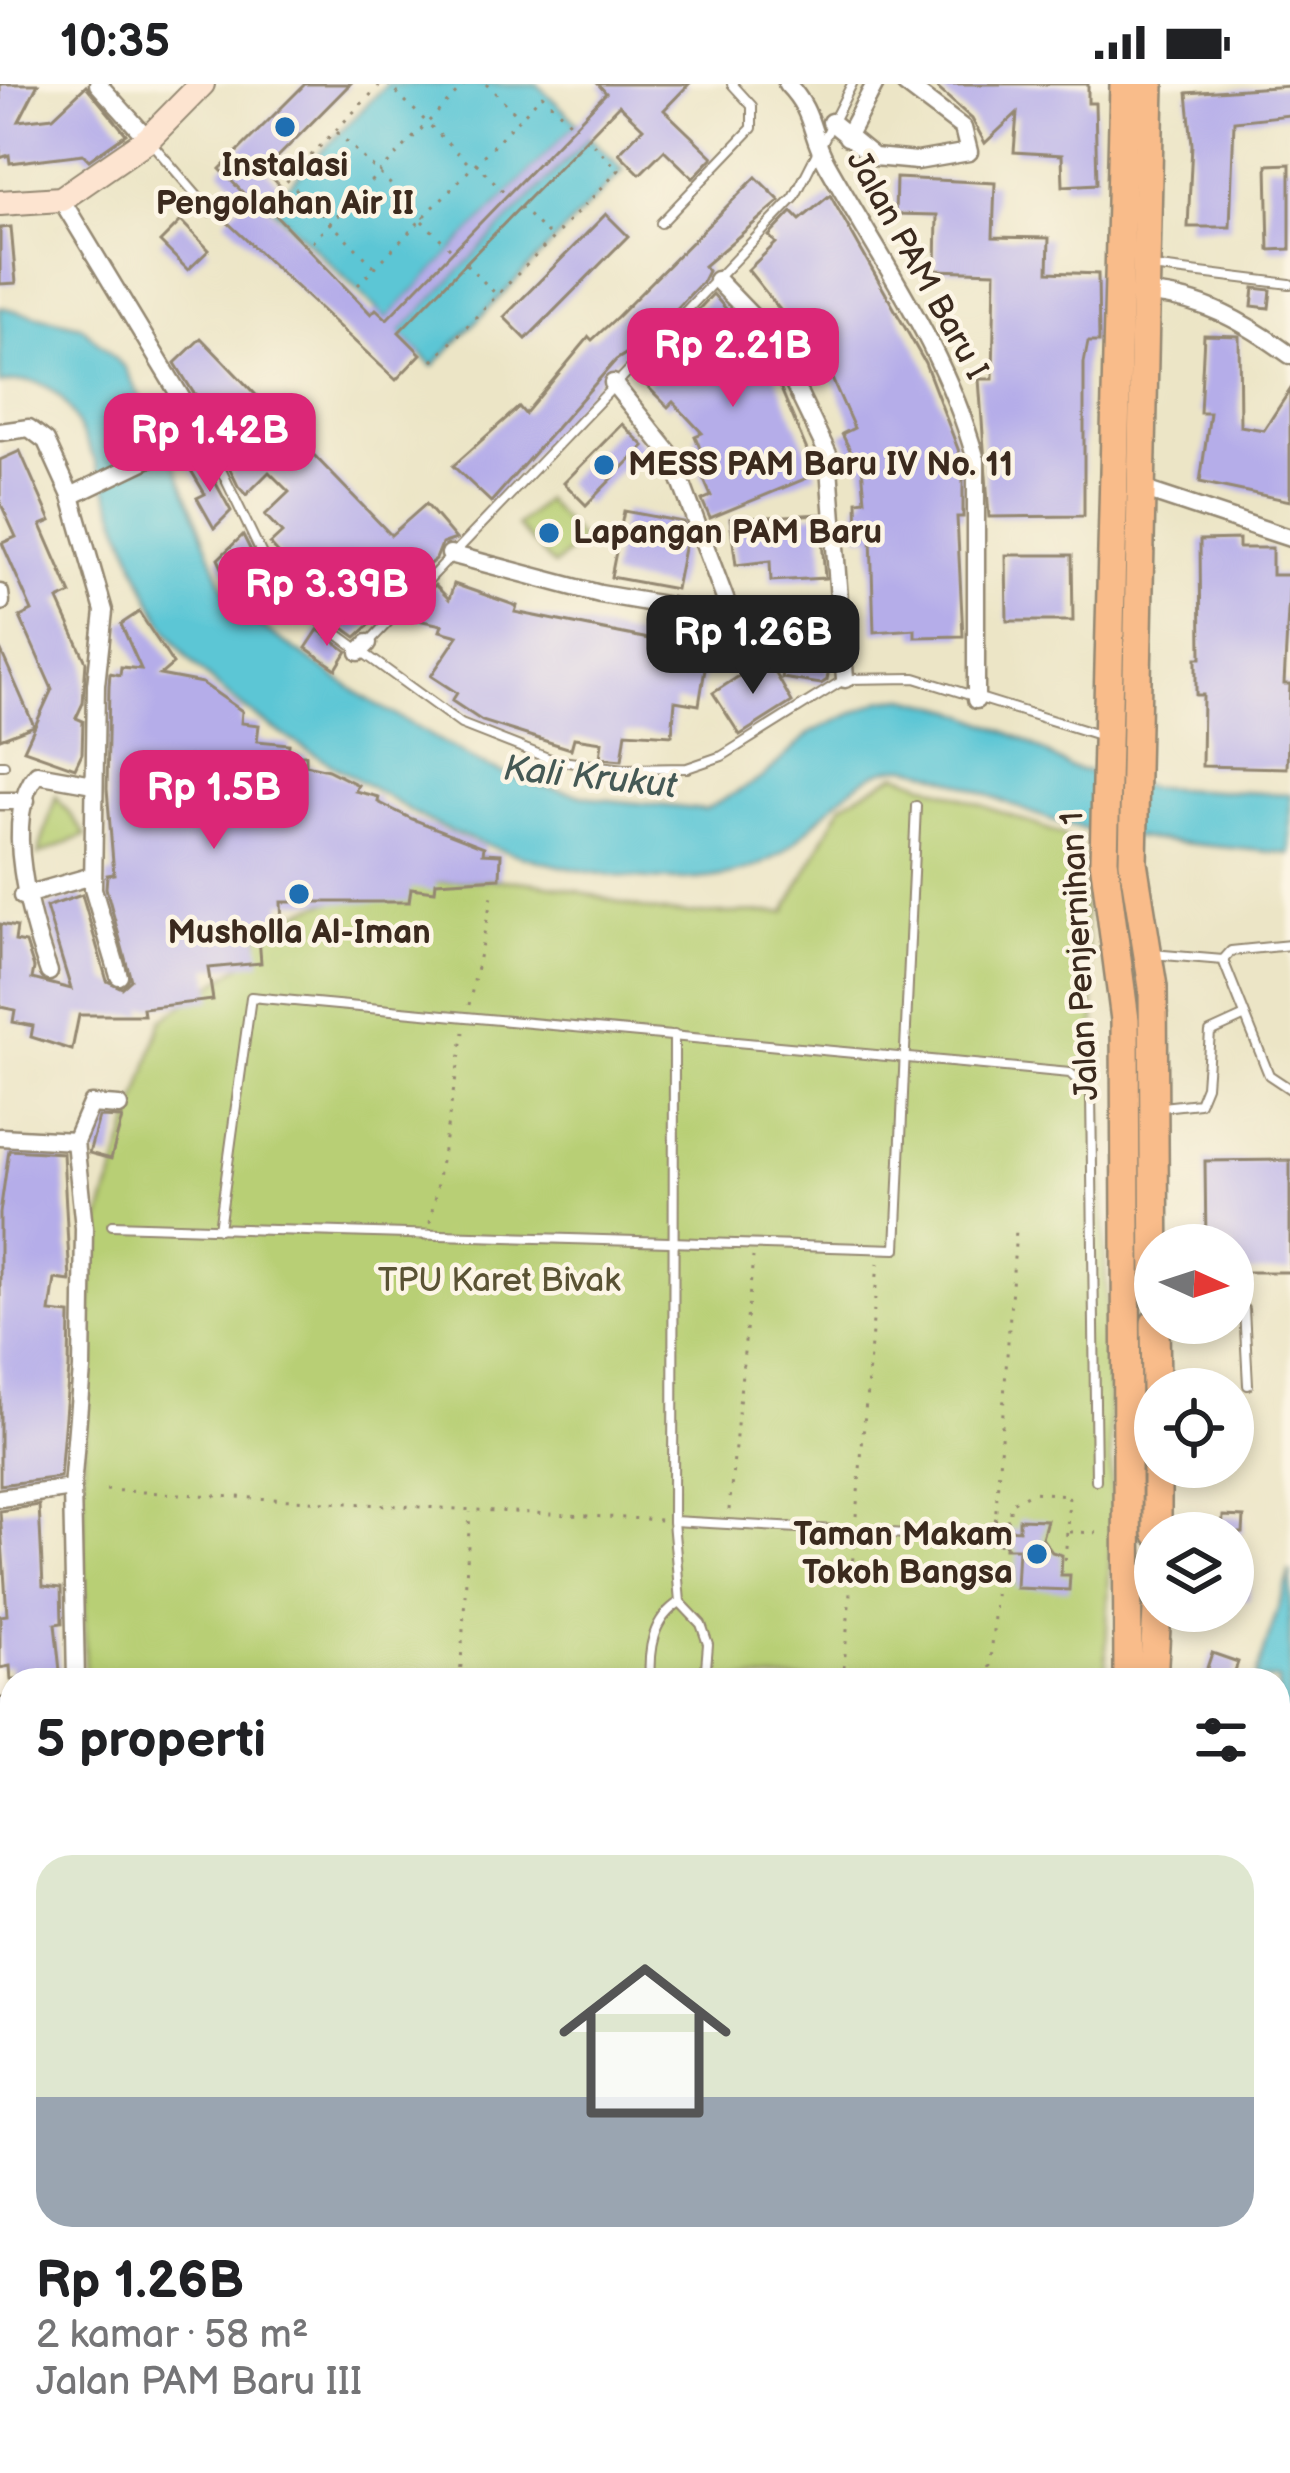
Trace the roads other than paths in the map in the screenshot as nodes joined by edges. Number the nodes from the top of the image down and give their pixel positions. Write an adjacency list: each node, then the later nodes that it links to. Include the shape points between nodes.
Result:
1 (98, 84): 12 (street)
2 (202, 84): 12 (street)
3 (732, 84): 17 (lane, via 752,106 752,128)
4 (787, 84): 13 (street, Jalan PAM Baru I, via 812,113)
5 (852, 84): 10 (lane)
6 (875, 84): 11 (street)
7 (905, 84): 11 (street, via 963,128 969,152 917,161 874,157)
8 (1124, 84): 18 (main road, Jalan Penjernihan 1)
9 (1150, 84): 19 (main road, Jalan Penjernihan 1)
10 (831, 122): 11 (street); 13 (lane)
11 (847, 136)
12 (148, 139): 14 (street); 16 (lane)
13 (819, 151): 20 (lane, via 794,198); 34 (street, Jalan PAM Baru I, via 920,320 967,427 976,460)
14 (61, 200): 15 (street); 25 (street)
15 (0, 203)
16 (211, 212)
17 (661, 223)
18 (1120, 258): 19 (main road); 35 (main road, Jalan Penjernihan 1)
19 (1149, 273): 21 (lane); 22 (street, via 1176,296 1243,320); 26 (main road, Jalan Penjernihan 1)
20 (718, 280): 23 (lane); 31 (street, via 771,335 828,454)
21 (1290, 284)
22 (1290, 355)
23 (613, 383): 29 (lane); 30 (street, via 671,455)
24 (0, 432): 27 (street, via 38,433)
25 (206, 440): 27 (street); 32 (lane, via 280,592)
26 (1144, 490): 28 (street); 43 (main road, Jalan Penjernihan 1, via 1133,862)
27 (71, 496): 36 (street, via 106,629)
28 (1290, 538)
29 (450, 554): 30 (street); 32 (lane)
30 (733, 620): 31 (street)
31 (840, 635): 33 (street)
32 (363, 647): 33 (lane, via 477,730 553,760 624,769 687,768 722,756)
33 (845, 679): 34 (lane, via 915,678)
34 (976, 700): 35 (lane)
35 (1108, 749): 62 (main road, Jalan Penjernihan 1, via 1104,860 1125,1020)
36 (92, 784): 38 (street, via 37,774); 40 (street)
37 (0, 801): 38 (street)
38 (26, 801): 41 (street)
39 (916, 806): 49 (lane)
40 (92, 876): 41 (street); 46 (street)
41 (22, 896): 45 (street)
42 (1290, 946): 44 (lane, via 1231,951)
43 (1148, 953): 44 (lane); 52 (main road, Jalan Penjernihan 1)
44 (1223, 960): 47 (lane)
45 (49, 972)
46 (118, 976)
47 (1243, 1017): 50 (lane, via 1270,1075); 52 (lane, via 1210,1032 1198,1103)
48 (674, 1035): 49 (lane); 57 (lane, via 251,997); 58 (lane)
49 (906, 1056): 58 (lane, via 896,1249); 59 (lane, via 1070,1073 1091,1093)
50 (1290, 1089)
51 (119, 1106): 54 (street, via 91,1104)
52 (1154, 1108): 55 (main road, Jalan Penjernihan 1)
53 (0, 1137): 54 (street)
54 (75, 1141): 60 (street, via 84,1228)
55 (1155, 1224)
56 (112, 1225): 57 (lane)
57 (219, 1228): 58 (lane)
58 (670, 1242): 63 (lane)
59 (1096, 1480)
60 (72, 1488): 61 (street); 68 (street)
61 (0, 1498)
62 (1141, 1512)
63 (673, 1521): 64 (lane); 65 (lane)
64 (998, 1539)
65 (680, 1601): 69 (lane, via 651,1641); 70 (lane, via 701,1624)
66 (1134, 1617): 71 (main road, Jalan Penjernihan 1)
67 (1156, 1632): 72 (main road)
68 (76, 1668)
69 (650, 1668)
70 (706, 1668)
71 (1129, 1668)
72 (1154, 1668)

